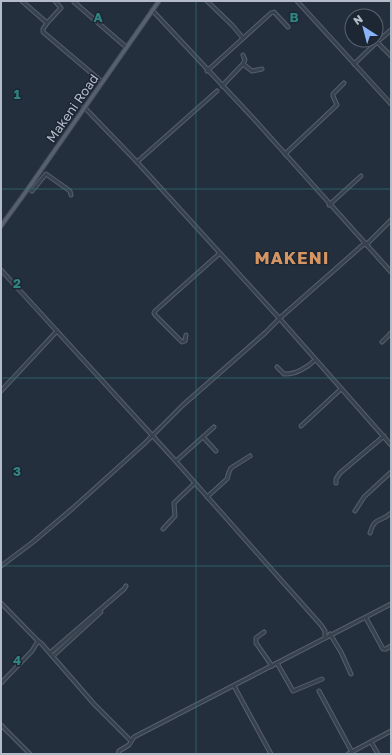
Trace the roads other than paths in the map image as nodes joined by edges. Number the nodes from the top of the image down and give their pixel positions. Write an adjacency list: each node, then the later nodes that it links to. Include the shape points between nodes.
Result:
1 (22, 1): 8 (street)
2 (54, 1): 8 (street, via 61,8)
3 (159, 1): 7 (main road, Makeni Road)
4 (207, 1): 10 (street)
5 (297, 1): 17 (street)
6 (74, 2): 11 (street)
7 (152, 10): 11 (main road, Makeni Road); 19 (street)
8 (47, 23): 20 (street, via 42,29 43,32)
9 (288, 27): 10 (street, via 273,12)
10 (243, 38): 19 (street)
11 (126, 47): 20 (main road, Makeni Road)
12 (371, 48): 17 (street)
13 (384, 48): 15 (street)
14 (243, 55): 16 (street)
15 (391, 56)
16 (243, 64): 18 (street, via 252,71); 22 (street)
17 (354, 64): 24 (street)
18 (262, 69)
19 (208, 70): 22 (street)
20 (102, 82): 25 (main road, Makeni Road)
21 (344, 83): 26 (street, via 333,94 337,105)
22 (222, 86): 26 (street)
23 (217, 91): 27 (street)
24 (391, 104)
25 (84, 107): 27 (street); 29 (main road, Makeni Road)
26 (285, 154): 31 (street)
27 (137, 162): 35 (street)
28 (361, 176): 31 (street)
29 (29, 188): 30 (street, via 32,191 46,174 70,191); 33 (main road, Makeni Road)
30 (71, 195)
31 (330, 205): 34 (street)
32 (391, 220): 34 (street)
33 (1, 226)
34 (365, 244): 37 (street); 38 (street)
35 (219, 254): 38 (street); 41 (street, via 154,313 182,342 185,341)
36 (1, 270): 39 (street)
37 (391, 272)
38 (280, 319): 43 (street); 49 (street, via 188,400)
39 (57, 331): 46 (street); 49 (street)
40 (391, 333): 42 (street)
41 (186, 335)
42 (382, 342)
43 (315, 360): 44 (street, via 305,368 290,374 284,374); 45 (street)
44 (277, 367)
45 (341, 389): 47 (street); 50 (street)
46 (1, 391)
47 (301, 426)
48 (214, 427): 51 (street)
49 (153, 435): 55 (street); 64 (street, via 73,508)
50 (384, 436): 52 (street); 58 (street, via 340,473)
51 (203, 437): 53 (street); 55 (street)
52 (391, 445)
53 (216, 450)
54 (250, 456): 59 (street, via 232,468 227,479)
55 (176, 461): 57 (street)
56 (391, 472): 60 (street, via 364,497)
57 (195, 483): 59 (street); 62 (street, via 174,503 175,516)
58 (336, 483)
59 (208, 497): 72 (street, via 321,625)
60 (355, 510)
61 (391, 513): 63 (street, via 375,522)
62 (163, 528)
63 (370, 533)
64 (1, 566)
65 (126, 586): 75 (street)
66 (1, 603): 73 (street)
67 (391, 604): 69 (street)
68 (101, 612): 76 (street)
69 (366, 618): 71 (street); 74 (street, via 383,649)
70 (264, 632): 78 (street, via 256,638 256,643)
71 (330, 634): 72 (street); 79 (street)
72 (325, 637): 77 (street)
73 (38, 641): 75 (street); 81 (street, via 32,651)
74 (391, 646)
75 (50, 653): 76 (street)
76 (53, 656): 86 (street)
77 (277, 663): 78 (street); 80 (street, via 293,691)
78 (272, 666): 82 (street)
79 (351, 674)
80 (322, 679)
81 (1, 683)
82 (234, 686): 86 (street); 91 (street)
83 (319, 692): 88 (street)
84 (1, 725): 89 (street)
85 (391, 731): 87 (street)
86 (130, 741): 90 (street)
87 (371, 742): 88 (street); 93 (street)
88 (352, 752): 92 (street)
89 (30, 754)
90 (118, 754)
91 (271, 754)
92 (348, 754)
93 (378, 754)

